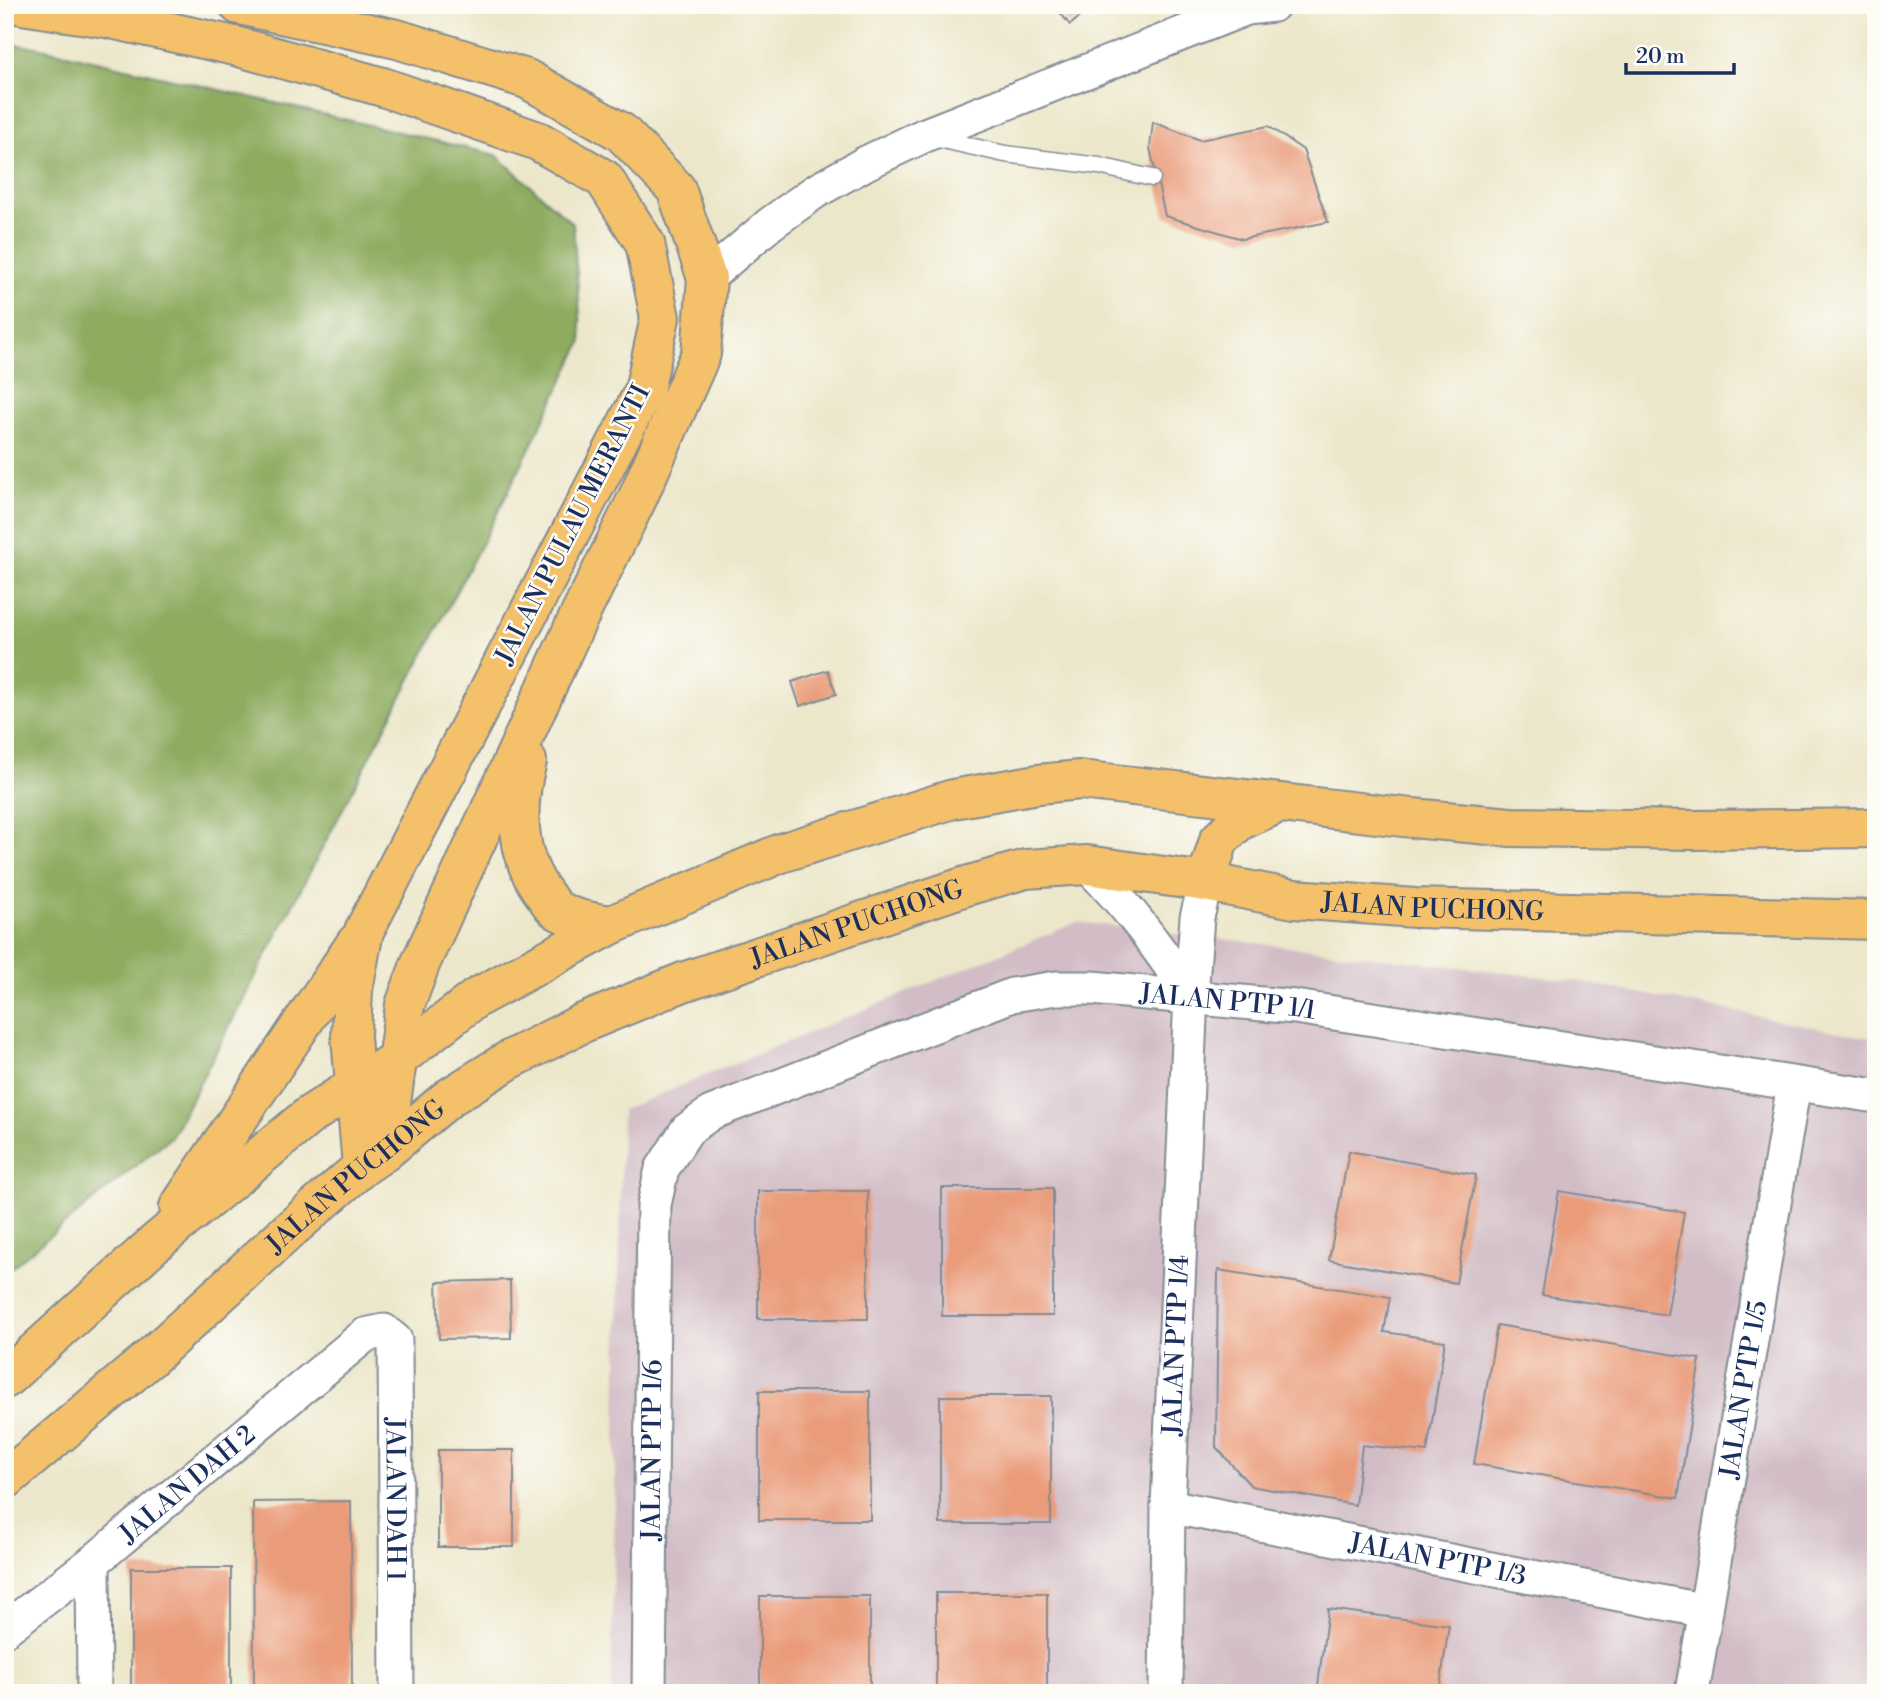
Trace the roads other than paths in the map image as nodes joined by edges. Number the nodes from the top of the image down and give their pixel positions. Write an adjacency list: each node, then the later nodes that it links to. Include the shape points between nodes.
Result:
1 (22, 5): 14 (main road, JALAN PULAU MERANTI, via 235,46 383,87 538,141 604,179 645,243 660,318 643,391)
2 (239, 5): 6 (main road, JALAN PULAU MERANTI, via 397,39 527,79 621,132 676,189)
3 (1273, 5): 4 (street, via 1247,9)
4 (925, 135): 5 (lane); 6 (street, via 816,191)
5 (1152, 178)
6 (707, 278): 7 (main road, JALAN PULAU MERANTI, via 701,354)
7 (546, 688): 13 (main road, via 523,774 519,813 524,853 535,883 556,910 583,921); 16 (main road, JALAN PULAU MERANTI, via 421,962 405,1004)
8 (1279, 803): 9 (main road, via 1511,827); 11 (main road, via 1239,821 1219,839); 13 (main road, via 1080,780 953,799 781,853)
9 (1876, 828)
10 (1087, 865): 11 (main road, JALAN PUCHONG); 15 (street, via 1146,930); 20 (main road, JALAN PUCHONG, via 1027,869 1002,876 683,982 583,1023 509,1060 450,1097)
11 (1206, 882): 12 (main road, JALAN PUCHONG, via 1294,899 1415,908); 15 (street, JALAN PTP 1/4, via 1197,917)
12 (1876, 920)
13 (611, 925): 16 (main road, via 476,998)
14 (364, 931): 18 (main road, JALAN PULAU MERANTI, via 353,989); 22 (main road)
15 (1191, 996): 17 (street, JALAN PTP 1/1, via 1295,1007); 21 (street, JALAN PTP 1/1, via 1092,988 1012,995 711,1113 687,1130 662,1169); 26 (street, JALAN PTP 1/4)
16 (396, 1060): 18 (main road); 20 (main road, JALAN PULAU MERANTI)
17 (1794, 1084): 19 (street, JALAN PTP 1/1); 28 (street, JALAN PTP 1/5)
18 (356, 1086): 20 (main road, JALAN PULAU MERANTI); 22 (main road, via 310,1115)
19 (1876, 1096)
20 (373, 1159): 25 (main road, JALAN PUCHONG)
21 (654, 1205): 32 (street, JALAN PTP 1/6)
22 (154, 1244): 24 (main road)
23 (365, 1335): 27 (street, JALAN DAH 2); 31 (street, JALAN DAH 1, via 384,1331 395,1340)
24 (5, 1379)
25 (5, 1480)
26 (1168, 1506): 28 (street, JALAN PTP 1/3); 33 (street, JALAN PTP 1/4)
27 (93, 1562): 29 (street, JALAN DAH 2); 30 (street)
28 (1706, 1611): 34 (street, JALAN PTP 1/5)
29 (5, 1629)
30 (94, 1693)
31 (397, 1693)
32 (649, 1693)
33 (1167, 1693)
34 (1692, 1693)

